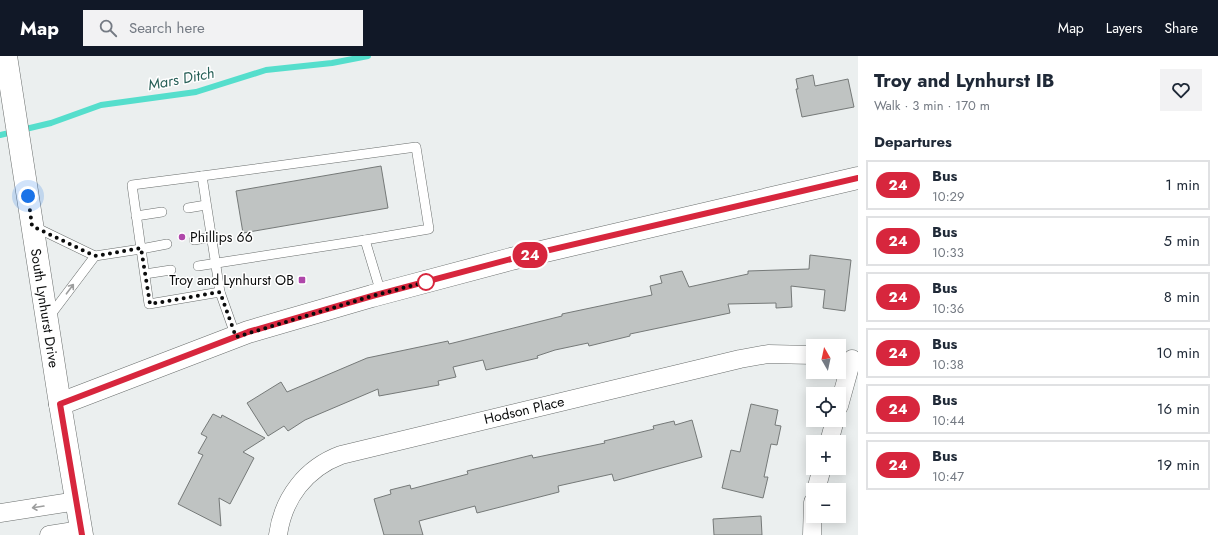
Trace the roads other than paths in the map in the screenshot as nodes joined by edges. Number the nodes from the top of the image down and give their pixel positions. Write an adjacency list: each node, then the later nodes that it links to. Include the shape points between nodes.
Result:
1 (6, 56): 8 (street, South Lynhurst Drive)
2 (202, 176): 4 (lane); 7 (lane, via 132,185); 11 (lane, via 416,147 429,229)
3 (858, 178): 20 (street, via 511,259)
4 (206, 205): 5 (lane); 9 (lane)
5 (188, 208)
6 (162, 212): 7 (lane)
7 (136, 216): 13 (lane)
8 (32, 226): 14 (lane); 21 (street, South Lynhurst Drive)
9 (211, 237): 10 (lane); 15 (lane)
10 (194, 240)
11 (365, 240): 15 (lane); 20 (lane)
12 (167, 244): 13 (lane)
13 (141, 248): 14 (lane); 18 (lane)
14 (95, 256): 21 (lane, one-way to 14)
15 (215, 264): 16 (lane); 19 (lane)
16 (198, 266)
17 (171, 270): 18 (lane)
18 (145, 274): 19 (lane, via 150,304)
19 (220, 292): 22 (lane)
20 (381, 293): 22 (street)
21 (47, 320): 26 (street, South Lynhurst Drive)
22 (236, 337): 26 (street)
23 (806, 355): 32 (street, Hodson Place, via 768,354 740,359 341,454 315,468 304,478 284,507)
24 (850, 359): 25 (street)
25 (843, 387)
26 (60, 404): 27 (street, South Lynhurst Drive)
27 (77, 501): 28 (street, one-way to 28); 30 (street, South Lynhurst Drive)
28 (0, 513)
29 (812, 523): 33 (street)
30 (82, 533): 31 (street)
31 (49, 535)
32 (278, 535)
33 (812, 535)

